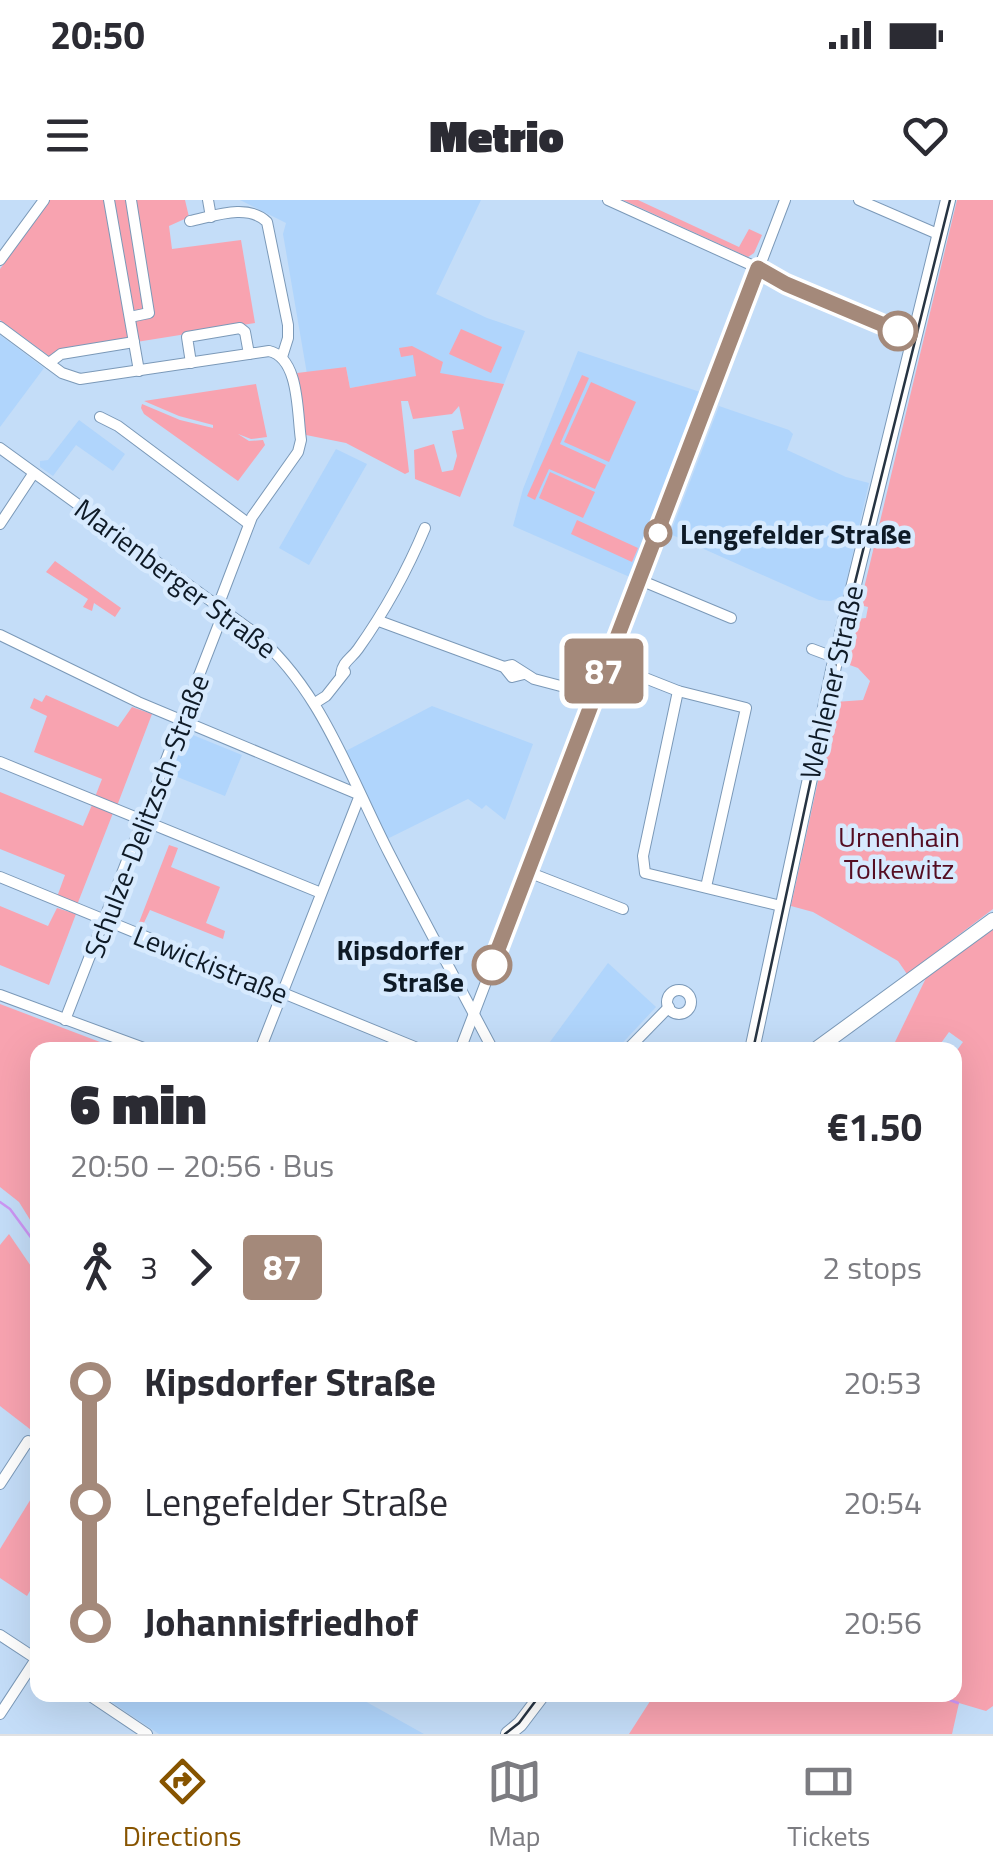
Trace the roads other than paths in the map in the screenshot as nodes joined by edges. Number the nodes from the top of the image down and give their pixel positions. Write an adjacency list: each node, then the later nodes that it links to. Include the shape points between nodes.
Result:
1 (44, 200): 12 (street)
2 (110, 200): 14 (street)
3 (131, 200): 14 (street, via 149,313)
4 (208, 200): 9 (street)
5 (608, 200): 13 (street)
6 (785, 200): 13 (street)
7 (859, 200): 11 (street)
8 (948, 200): 11 (main road, Wehlener Straße)
9 (211, 217): 10 (street, Schulze-Delitzsch-Straße); 19 (street, Schulze-Delitzsch-Straße, via 255,212 267,222 288,325)
10 (190, 221)
11 (940, 235): 16 (main road, Wehlener Straße)
12 (0, 260)
13 (758, 268): 16 (street); 29 (street)
14 (130, 316): 17 (street)
15 (0, 326): 21 (street)
16 (915, 338): 35 (main road, Wehlener Straße)
17 (134, 342): 21 (street, via 62,354); 22 (street)
18 (249, 354): 19 (street); 20 (street); 20 (street, via 240,328 187,337)
19 (282, 356): 27 (street, Schulze-Delitzsch-Straße, via 301,440)
20 (191, 363): 22 (street)
21 (50, 364): 22 (street, via 80,379)
22 (139, 371)
23 (100, 417): 27 (street)
24 (0, 448): 25 (street, Marienberger Straße)
25 (33, 474): 26 (street); 30 (street, Marienberger Straße)
26 (0, 524)
27 (249, 524): 30 (street, Schulze-Delitzsch-Straße)
28 (425, 528): 32 (street)
29 (640, 580): 31 (street); 36 (street)
30 (221, 609): 39 (street, Marienberger Straße, via 278,652); 40 (street, Schulze-Delitzsch-Straße)
31 (731, 618)
32 (379, 621): 38 (street, via 504,667 512,677 524,674); 39 (street)
33 (0, 635): 40 (street)
34 (812, 649): 35 (street)
35 (836, 658): 48 (main road, Wehlener Straße)
36 (607, 663): 37 (street); 38 (street)
37 (678, 690): 46 (street, via 642,866 649,876); 46 (street, via 746,708)
38 (595, 695): 44 (street)
39 (315, 703): 42 (street, Marienberger Straße)
40 (181, 721): 42 (street); 43 (street, Schulze-Delitzsch-Straße)
41 (0, 762): 43 (street)
42 (360, 794): 47 (street); 55 (street, Marienberger Straße)
43 (144, 821): 47 (street); 50 (street, Schulze-Delitzsch-Straße)
44 (528, 872): 49 (street); 55 (street)
45 (0, 878): 50 (street, Lewickistraße)
46 (706, 888): 48 (street)
47 (320, 893): 52 (street)
48 (781, 906): 63 (main road, Wehlener Straße)
49 (623, 909)
50 (106, 920): 52 (street, Lewickistraße); 56 (street, Schulze-Delitzsch-Straße)
51 (993, 920): 64 (main road)
52 (283, 993): 58 (street); 59 (street, Lewickistraße)
53 (0, 996): 56 (street)
54 (669, 1007): 62 (street)
55 (474, 1014): 60 (street); 61 (street, Marienberger Straße)
56 (65, 1020): 57 (street)
57 (127, 1042)
58 (263, 1042)
59 (402, 1042)
60 (463, 1042)
61 (489, 1042)
62 (635, 1042)
63 (754, 1042)
64 (826, 1042)
65 (30, 1448): 66 (street)
66 (0, 1484)
67 (0, 1635): 68 (street)
68 (30, 1654)
69 (30, 1669): 72 (street)
70 (99, 1702): 73 (street)
71 (537, 1702): 74 (main road)
72 (0, 1714)
73 (147, 1734)
74 (508, 1734)

